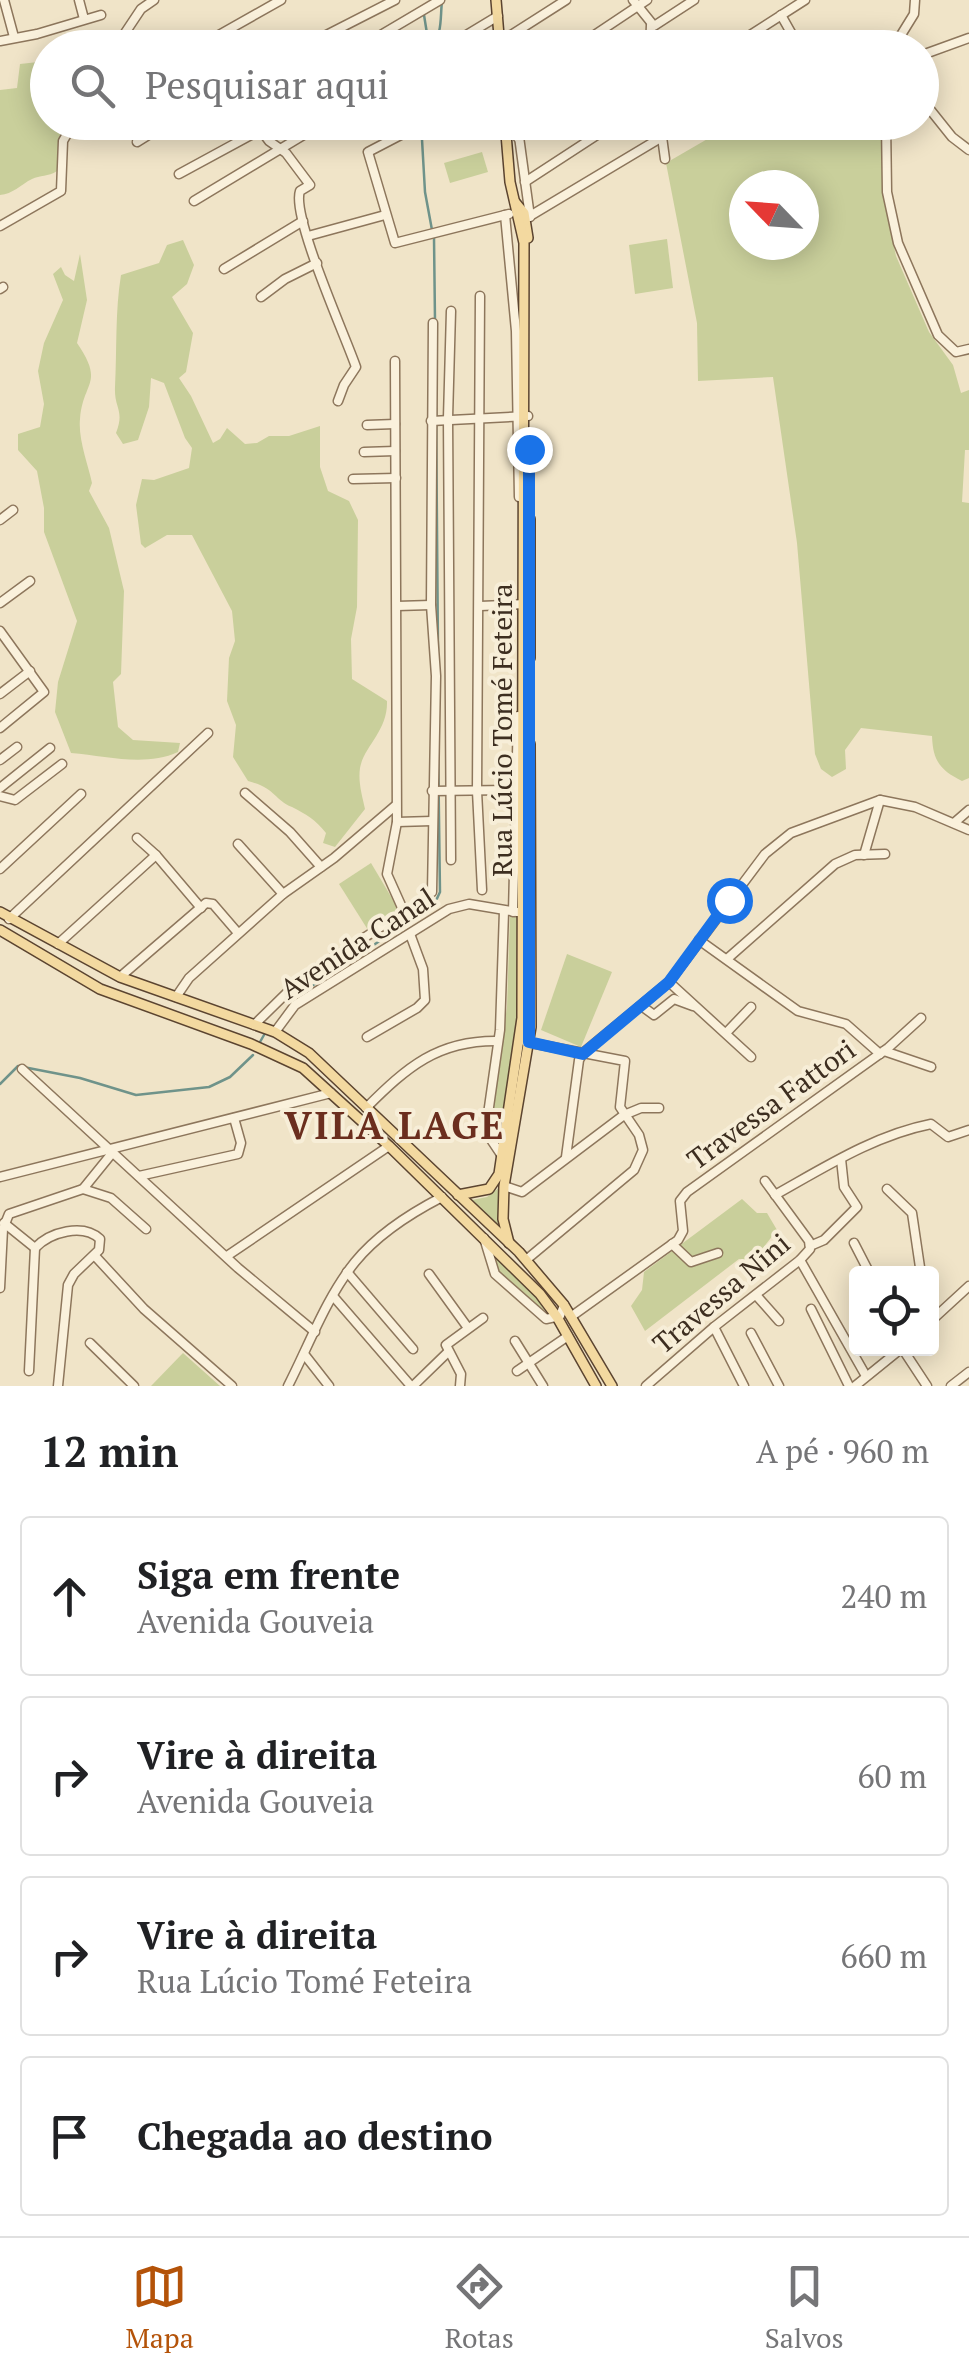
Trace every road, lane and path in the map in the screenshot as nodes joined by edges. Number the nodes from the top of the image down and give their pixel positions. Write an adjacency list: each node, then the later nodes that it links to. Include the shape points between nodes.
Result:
1 (79, 0): 18 (street)
2 (154, 0): 21 (street)
3 (281, 0): 22 (street)
4 (394, 0): 23 (street)
5 (440, 0): 24 (street)
6 (496, 0): 16 (main road)
7 (566, 0): 27 (street)
8 (647, 0): 13 (street)
9 (694, 0): 19 (street, via 658,25)
10 (805, 0): 17 (street)
11 (914, 0): 32 (street)
12 (16, 1): 14 (street)
13 (635, 3): 19 (street); 28 (street)
14 (3, 4): 34 (street)
15 (101, 16): 18 (street)
16 (498, 16): 25 (street); 26 (main road)
17 (781, 16): 30 (street); 31 (street)
18 (84, 20): 20 (street)
19 (648, 22): 29 (street)
20 (50, 30)
21 (126, 30)
22 (228, 30)
23 (336, 30)
24 (390, 30)
25 (475, 30)
26 (501, 30)
27 (521, 30)
28 (599, 30)
29 (649, 30)
30 (759, 30)
31 (789, 30)
32 (904, 30)
33 (30, 35): 34 (street)
34 (14, 37): 36 (street)
35 (969, 38): 37 (street)
36 (0, 41)
37 (939, 49)
38 (939, 121): 53 (street)
39 (64, 140): 62 (street, via 61,191)
40 (140, 140): 51 (street)
41 (235, 140): 55 (street)
42 (273, 140): 52 (street)
43 (296, 140): 52 (street)
44 (391, 140): 59 (street, via 368,152)
45 (507, 140): 58 (main road, Rua Lúcio Tomé Feteira, via 515,202)
46 (518, 140): 56 (street, Rua Lúcio Tomé Feteira)
47 (589, 140): 56 (street)
48 (657, 140): 58 (street)
49 (662, 140): 54 (street)
50 (886, 140): 70 (street, via 887,192 901,252 938,335 956,352)
51 (137, 142)
52 (282, 149): 57 (street); 61 (street, via 310,186 297,198)
53 (969, 150)
54 (665, 159)
55 (179, 174)
56 (524, 182): 58 (street, Rua Lúcio Tomé Feteira)
57 (194, 202)
58 (524, 214): 60 (street); 73 (main road, Rua Lúcio Tomé Feteira)
59 (385, 215): 60 (street, via 399,244); 63 (street)
60 (504, 215): 73 (street)
61 (303, 220): 63 (street); 65 (street)
62 (0, 226)
63 (308, 236): 64 (street)
64 (316, 263): 67 (street); 72 (street, via 356,367)
65 (224, 269)
66 (480, 296): 75 (street)
67 (261, 297)
68 (451, 311): 74 (street)
69 (433, 323): 74 (street)
70 (969, 349)
71 (396, 361): 76 (street)
72 (338, 401)
73 (523, 417): 75 (street); 86 (main road, Rua Lúcio Tomé Feteira)
74 (440, 419): 75 (street); 87 (street); 101 (street)
75 (479, 419): 89 (street)
76 (395, 424): 77 (street); 78 (street)
77 (367, 425)
78 (395, 451): 79 (street); 80 (street)
79 (364, 452)
80 (396, 478): 81 (street); 88 (street)
81 (354, 479)
82 (13, 510): 83 (street)
83 (0, 520)
84 (30, 581): 85 (street)
85 (0, 603)
86 (524, 604): 89 (street); 100 (main road, Rua Lúcio Tomé Feteira)
87 (432, 605): 88 (street); 101 (street)
88 (397, 606): 107 (street)
89 (480, 606): 102 (street)
90 (0, 632): 91 (street)
91 (30, 670): 92 (street); 93 (street, via 44,692)
92 (0, 694)
93 (0, 728)
94 (208, 733): 126 (street)
95 (17, 747): 97 (street)
96 (50, 748): 99 (street)
97 (0, 760)
98 (62, 764): 105 (street, via 15,800)
99 (0, 788)
100 (523, 790): 102 (street); 125 (main road, Rua Lúcio Tomé Feteira)
101 (441, 791): 102 (street); 109 (street); 118 (street)
102 (477, 791): 121 (street)
103 (246, 792): 119 (street)
104 (82, 794): 120 (street)
105 (0, 796)
106 (880, 800): 111 (street); 117 (street); 130 (street, via 779,840)
107 (395, 806): 110 (street); 119 (street)
108 (969, 810): 111 (street)
109 (432, 821): 110 (street); 122 (street)
110 (397, 822): 138 (street, Avenida Canal, via 387,874 402,915)
111 (954, 823): 112 (street)
112 (969, 830)
113 (137, 838): 115 (street)
114 (238, 844): 123 (street)
115 (156, 854): 124 (street); 131 (street)
116 (886, 854): 117 (street)
117 (864, 855): 133 (street, via 826,871)
118 (451, 860)
119 (321, 867): 123 (street)
120 (0, 869)
121 (482, 890)
122 (432, 892)
123 (282, 894): 128 (street)
124 (205, 905): 128 (street); 135 (street)
125 (518, 912): 129 (street, Avenida Canal, via 461,905); 150 (street); 151 (main road, Rua Lúcio Tomé Feteira)
126 (4, 916): 131 (main road)
127 (0, 930): 132 (main road)
128 (238, 933): 137 (street)
129 (410, 934): 143 (street, Avenida Canal); 149 (street, via 423,969 424,1000)
130 (699, 940): 133 (street); 136 (street)
131 (57, 944): 132 (main road); 134 (main road); 135 (main road)
132 (40, 953): 134 (main road)
133 (727, 959): 152 (street, via 798,1011 846,1024)
134 (55, 963): 146 (main road, via 100,989)
135 (120, 978): 137 (main road)
136 (669, 982): 139 (street); 141 (street)
137 (176, 996): 140 (main road)
138 (276, 1000): 143 (street); 145 (street, Avenida Canal)
139 (696, 1006): 141 (street, via 674,999 654,1015); 148 (street)
140 (210, 1007): 145 (main road); 146 (main road, via 200,1015)
141 (643, 1007): 153 (street)
142 (751, 1007): 148 (street)
143 (289, 1009): 147 (street, Avenida Canal)
144 (921, 1018): 152 (street, Travessa Fattori)
145 (254, 1025): 147 (main road)
146 (204, 1028): 157 (main road, via 292,1062)
147 (275, 1032): 158 (main road, via 309,1053)
148 (726, 1033): 154 (street)
149 (367, 1037)
150 (498, 1041): 158 (street, via 456,1043 428,1055); 165 (street, via 486,1121)
151 (525, 1042): 153 (street); 165 (main road, Rua Lúcio Tomé Feteira); 171 (main road, Rua Lúcio Tomé Feteira)
152 (882, 1052): 155 (street, Travessa Fattori); 181 (street, Travessa Fattori, via 682,1196 683,1231)
153 (583, 1054): 160 (street, via 625,1061); 166 (street)
154 (751, 1057)
155 (930, 1067)
156 (22, 1069): 164 (street)
157 (331, 1093): 161 (street); 163 (main road)
158 (366, 1108): 174 (main road)
159 (659, 1108): 160 (street)
160 (624, 1115): 166 (street); 188 (street, via 642,1144 638,1164)
161 (234, 1118): 164 (street); 168 (street, via 238,1154)
162 (969, 1130): 167 (street, via 948,1136 924,1125)
163 (389, 1146): 176 (main road); 187 (street)
164 (111, 1150): 168 (street); 169 (street); 172 (street)
165 (502, 1156): 174 (main road, Rua Lúcio Tomé Feteira, via 489,1189)
166 (566, 1156): 171 (street, via 522,1192)
167 (841, 1159): 175 (street); 183 (street, via 844,1187 858,1208)
168 (139, 1176): 187 (street)
169 (0, 1177)
170 (765, 1181): 175 (street, Travessa Nini)
171 (504, 1186): 180 (main road, Rua Lúcio Tomé Feteira)
172 (82, 1189): 177 (street, via 16,1209); 178 (street, via 111,1198)
173 (886, 1190): 191 (street, via 912,1213)
174 (458, 1195): 180 (main road)
175 (775, 1195): 183 (street, Travessa Nini)
176 (442, 1197): 179 (main road); 192 (street, via 373,1244)
177 (4, 1223): 184 (street); 195 (street)
178 (146, 1229)
179 (484, 1238): 202 (main road); 202 (street, via 496,1274 546,1319)
180 (508, 1242): 188 (main road)
181 (672, 1244): 185 (street, via 691,1262); 201 (street)
182 (854, 1244): 190 (street)
183 (810, 1246): 189 (street, Travessa Nini)
184 (36, 1248): 186 (street, via 55,1235 90,1231 100,1239); 218 (street)
185 (718, 1253)
186 (94, 1256): 224 (street, via 68,1286); 227 (street)
187 (227, 1256): 207 (street)
188 (526, 1260): 198 (main road)
189 (800, 1260): 196 (street, Travessa Nini); 221 (street)
190 (866, 1266)
191 (920, 1266)
192 (347, 1272): 197 (street); 212 (street)
193 (429, 1274): 206 (street)
194 (969, 1286): 200 (street)
195 (0, 1288)
196 (756, 1295): 204 (street); 205 (street, Travessa Nini)
197 (334, 1296): 207 (street); 229 (street)
198 (564, 1305): 201 (main road); 202 (street)
199 (811, 1309): 237 (street)
200 (939, 1314)
201 (572, 1316): 233 (main road)
202 (557, 1317): 209 (main road)
203 (482, 1318): 206 (street)
204 (779, 1321)
205 (714, 1327): 234 (street, Travessa Nini); 235 (street)
206 (468, 1328): 213 (street, via 447,1342)
207 (315, 1332): 214 (street)
208 (750, 1333): 236 (street)
209 (568, 1336): 217 (street); 232 (main road)
210 (515, 1341): 217 (street)
211 (90, 1342): 222 (street)
212 (413, 1350)
213 (448, 1353): 229 (street); 230 (street, via 461,1374)
214 (304, 1354): 223 (street); 228 (street)
215 (892, 1356): 221 (street)
216 (907, 1356): 238 (street)
217 (529, 1363): 219 (street); 231 (street)
218 (29, 1371)
219 (517, 1371)
220 (969, 1372): 239 (street)
221 (866, 1376): 237 (street)
222 (124, 1378): 225 (street); 226 (street)
223 (289, 1385)
224 (58, 1386)
225 (112, 1386)
226 (134, 1386)
227 (232, 1386)
228 (329, 1386)
229 (412, 1386)
230 (460, 1386)
231 (544, 1386)
232 (596, 1386)
233 (612, 1386)
234 (646, 1386)
235 (744, 1386)
236 (779, 1386)
237 (852, 1386)
238 (926, 1386)
239 (951, 1386)

